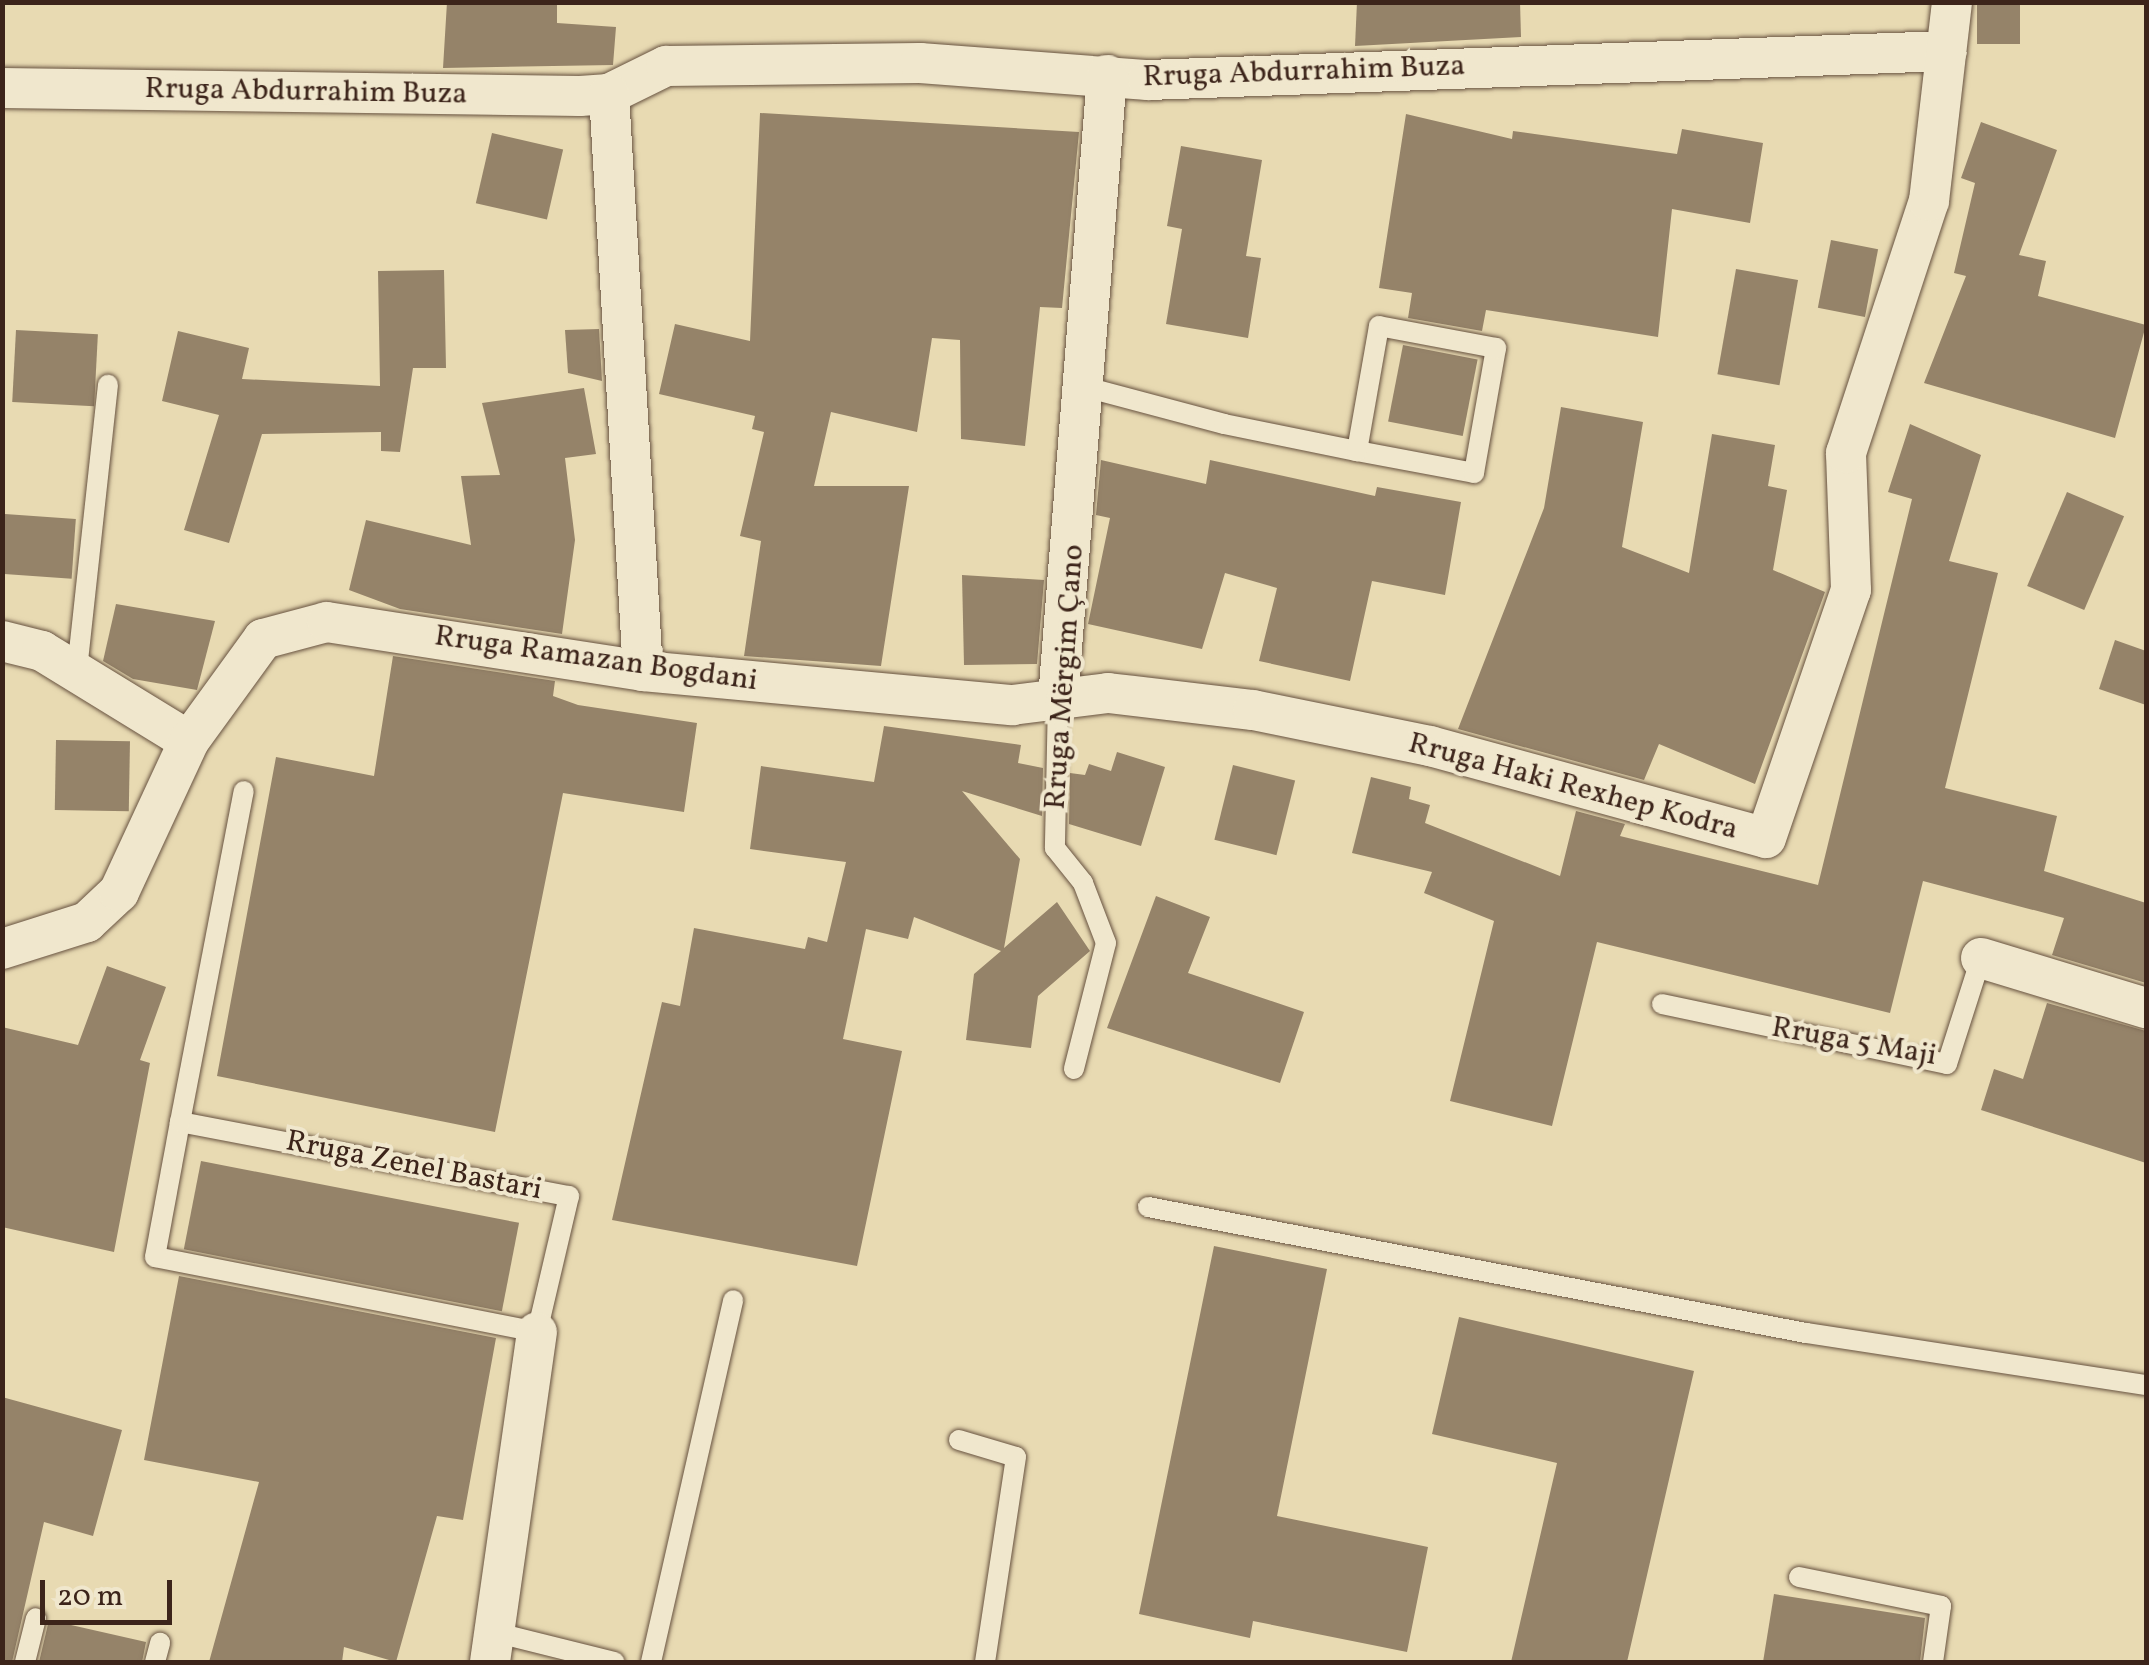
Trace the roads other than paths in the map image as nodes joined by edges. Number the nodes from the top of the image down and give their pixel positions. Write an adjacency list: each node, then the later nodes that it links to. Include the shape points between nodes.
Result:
1 (1952, 2): 2 (street, Rruga Haki Rexhep Kodra)
2 (1946, 51): 3 (street, Rruga Abdurrahim Buza); 12 (street, Rruga Haki Rexhep Kodra, via 1929,201 1846,452 1851,590 1766,838 1430,746 1252,710 1108,693)
3 (1107, 75): 5 (street, Rruga Abdurrahim Buza, via 920,63 666,66); 7 (street, Rruga Mërgim Çano)
4 (2, 88): 5 (street, Rruga Abdurrahim Buza)
5 (609, 94): 11 (street)
6 (108, 385): 10 (lane)
7 (1089, 388): 8 (lane); 12 (street, Rruga Mërgim Çano)
8 (1357, 451): 8 (lane, via 1474,473 1496,348 1379,326)
9 (2, 640): 10 (street)
10 (77, 670): 13 (street)
11 (643, 670): 12 (street, Rruga Ramazan Bogdani, via 1012,705); 13 (street, Rruga Ramazan Bogdani, via 327,622 290,627 263,639)
12 (1058, 699): 19 (lane, Rruga Mërgim Çano, via 1055,848 1083,883 1106,943)
13 (189, 741): 15 (street, Rruga Ramazan Bogdani, via 119,892 72,929)
14 (244, 791): 20 (lane)
15 (2, 949)
16 (1981, 958): 17 (lane, Rruga 5 Maji, via 1947,1064); 18 (street, Rruga 5 Maji)
17 (1662, 1004)
18 (2146, 1008)
19 (1074, 1069)
20 (180, 1122): 23 (lane, via 155,1256); 23 (lane, Rruga Zenel Bastari, via 569,1196)
21 (1148, 1208): 24 (lane, via 1806,1333)
22 (733, 1300): 31 (lane)
23 (538, 1332): 28 (street, Rruga Zenel Bastari)
24 (2146, 1385)
25 (959, 1440): 32 (lane, via 1016,1458)
26 (1799, 1577): 33 (lane, via 1940,1606)
27 (36, 1618): 30 (lane)
28 (494, 1648): 29 (lane, Rruga Zenel Bastari)
29 (619, 1661)
30 (25, 1662)
31 (651, 1662)
32 (985, 1662)
33 (1934, 1662)

